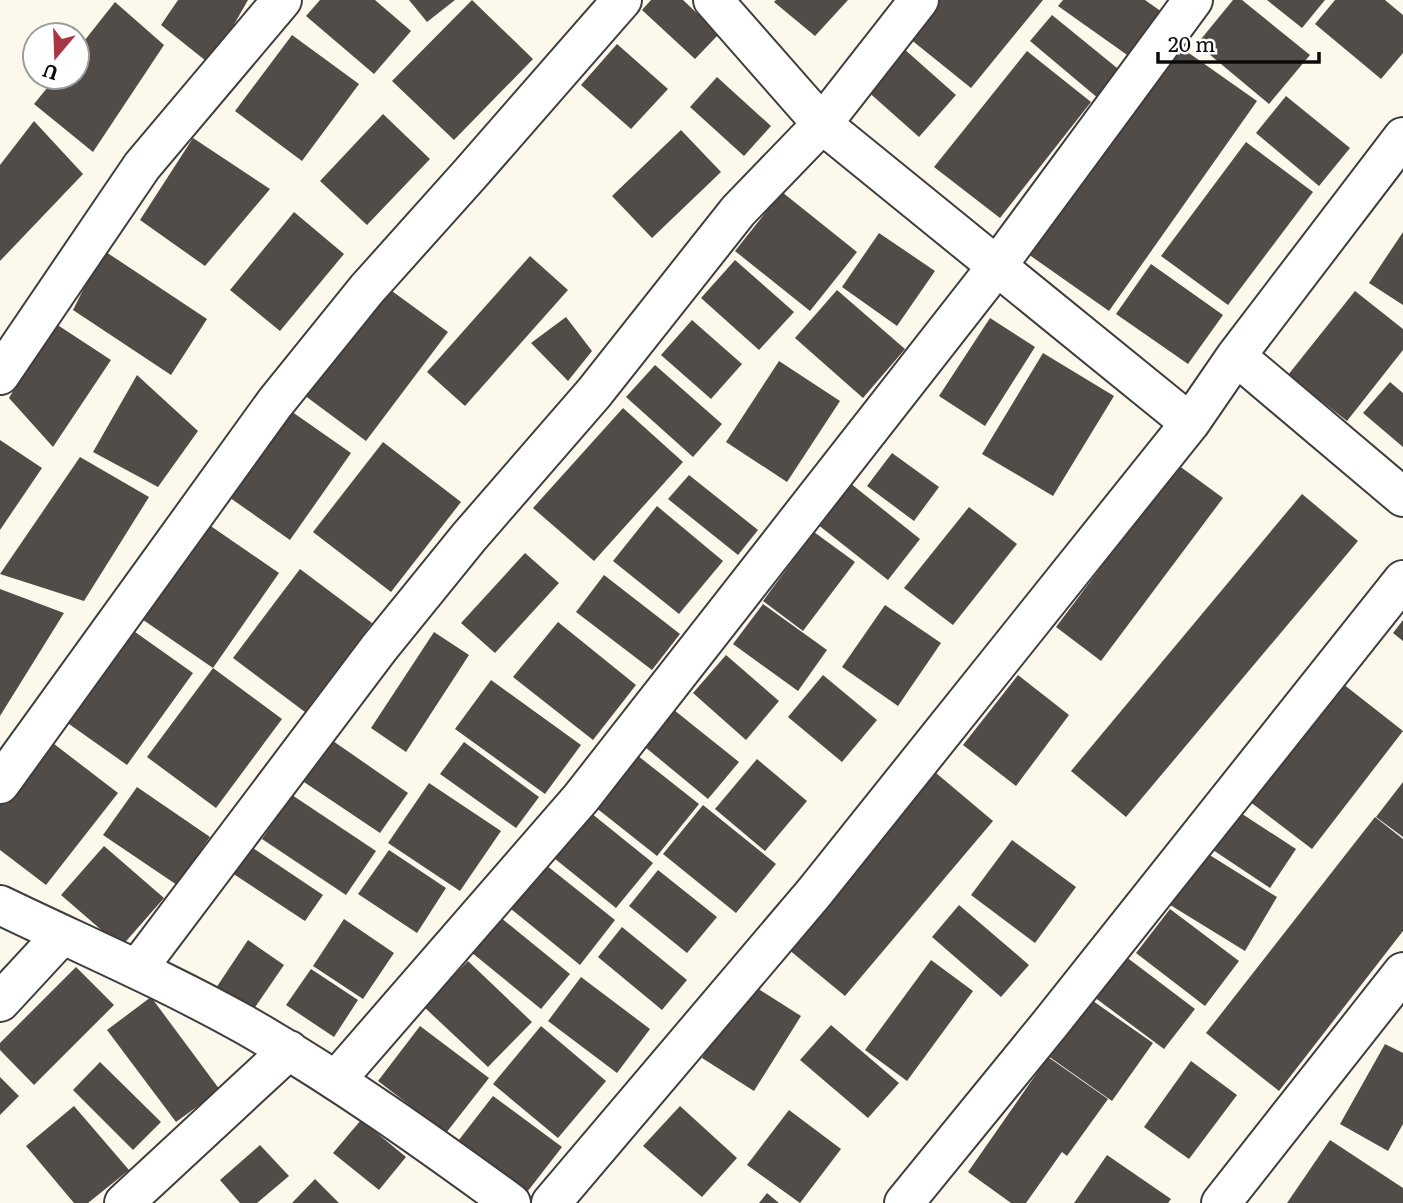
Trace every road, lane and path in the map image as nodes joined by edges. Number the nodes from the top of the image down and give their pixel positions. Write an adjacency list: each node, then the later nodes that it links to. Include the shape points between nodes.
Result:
1 (282, 0): 10 (street, via 142,166)
2 (622, 0): 14 (street, via 367,289 275,403)
3 (713, 0): 6 (street)
4 (919, 0): 6 (street)
5 (1193, 0): 8 (street)
6 (822, 124): 8 (street); 17 (street, via 738,211 594,393 379,648)
7 (1403, 137): 9 (street)
8 (997, 266): 11 (street); 21 (street, via 581,798)
9 (1236, 356): 11 (street); 12 (street)
10 (0, 375)
11 (1191, 423): 24 (street, via 814,893)
12 (1403, 497)
13 (1403, 580): 25 (street)
14 (0, 784)
15 (0, 905): 16 (street)
16 (62, 935): 17 (street); 19 (street)
17 (138, 968): 20 (street)
18 (1403, 972): 26 (street)
19 (0, 1002)
20 (289, 1050): 21 (street); 22 (street)
21 (336, 1080): 23 (street)
22 (124, 1203)
23 (511, 1203)
24 (551, 1203)
25 (904, 1203)
26 (1222, 1203)

